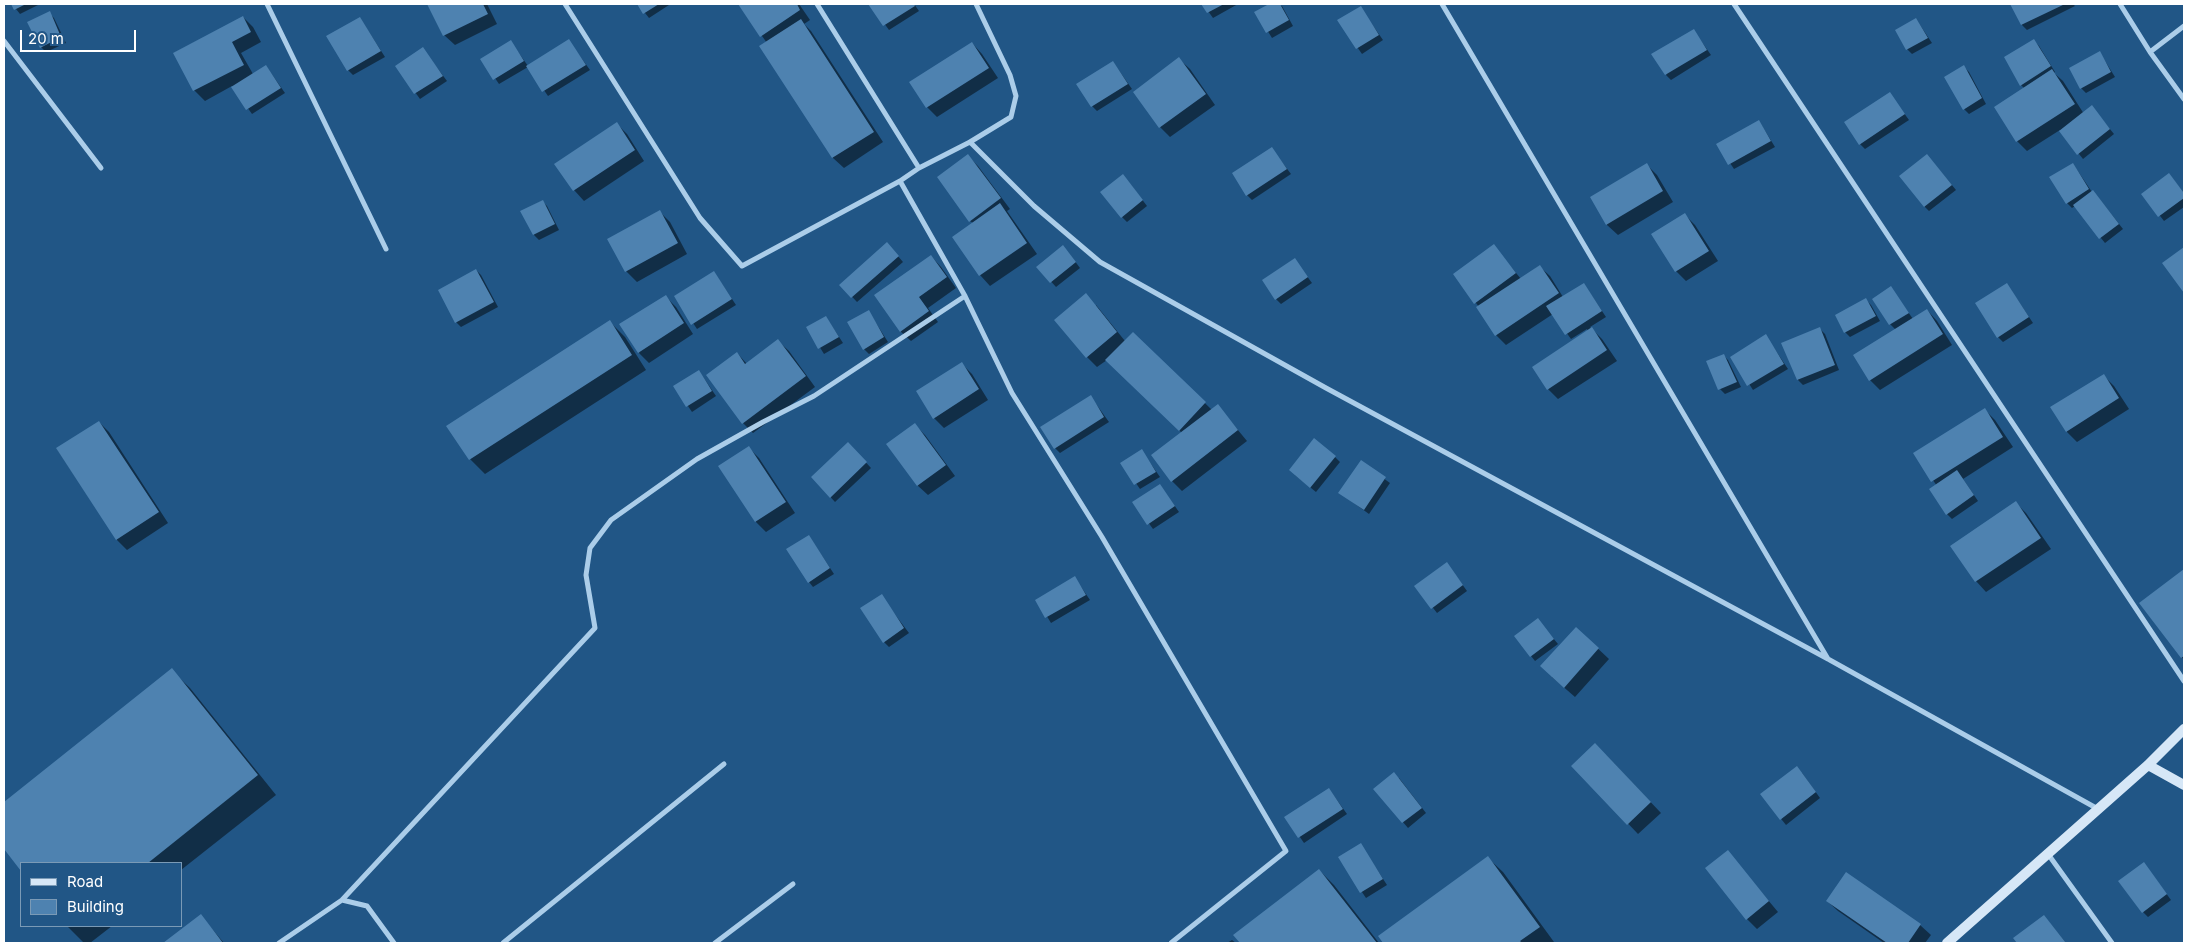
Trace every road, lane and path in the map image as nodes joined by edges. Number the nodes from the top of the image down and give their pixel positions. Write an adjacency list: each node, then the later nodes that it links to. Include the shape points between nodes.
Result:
1 (267, 4): 16 (street)
2 (565, 4): 15 (street, via 700,218 742,266)
3 (817, 4): 14 (street)
4 (976, 4): 12 (street, via 1016,96 1011,117)
5 (1442, 4): 18 (street)
6 (1734, 4): 19 (street)
7 (2120, 4): 10 (street)
8 (2184, 26): 10 (street)
9 (4, 41): 13 (street)
10 (2150, 52): 11 (street)
11 (2184, 99)
12 (970, 142): 14 (street); 18 (street, via 1034,206 1100,262)
13 (101, 168)
14 (919, 168): 15 (street)
15 (900, 181): 17 (street)
16 (386, 249)
17 (965, 296): 27 (street, via 814,396 697,459 611,520 590,548 586,575 595,628); 32 (street, via 1012,394 1102,537 1286,851)
18 (1828, 659): 24 (street)
19 (2184, 681)
20 (2184, 729): 22 (street)
21 (724, 764): 30 (street)
22 (2148, 765): 23 (street); 24 (street)
23 (2184, 785)
24 (2098, 809): 25 (street)
25 (2048, 854): 33 (street); 34 (street)
26 (793, 884): 31 (street)
27 (342, 900): 28 (street); 29 (street, via 367,906)
28 (279, 943)
29 (394, 943)
30 (503, 943)
31 (715, 943)
32 (1171, 943)
33 (1947, 943)
34 (2112, 943)

